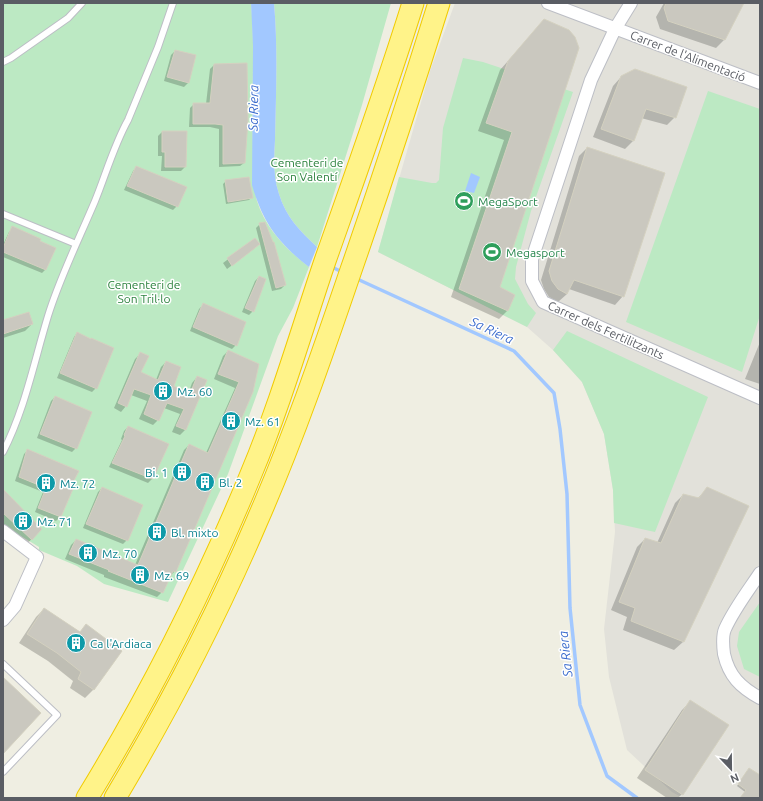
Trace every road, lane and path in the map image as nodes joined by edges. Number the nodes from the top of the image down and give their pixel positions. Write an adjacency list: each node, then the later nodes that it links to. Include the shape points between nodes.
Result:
1 (82, 3): 8 (lane, via 55,28)
2 (173, 3): 11 (lane, via 158,47)
3 (439, 3): 21 (highway, via 387,165 279,469 230,582 149,739)
4 (548, 3): 7 (street, Carrer de l'Alimentació)
5 (631, 3): 7 (street, Carrer dels Fertilitzants)
6 (412, 5): 20 (highway, via 387,85 262,447 191,608 154,680)
7 (615, 29): 9 (street, Carrer de l'Alimentació); 12 (street, Carrer dels Fertilitzants, via 591,80 532,259 532,282 543,302)
8 (3, 62)
9 (760, 83)
10 (3, 214): 11 (lane)
11 (76, 244): 13 (lane, via 48,316 12,434)
12 (760, 398)
13 (3, 452)
14 (3, 531): 16 (street, via 37,557 15,606)
15 (760, 574): 18 (street, via 724,630 723,646 727,666 737,681)
16 (3, 620)
17 (3, 664): 19 (lane, via 57,715)
18 (760, 698)
19 (3, 772)
20 (87, 798)
21 (114, 798)

